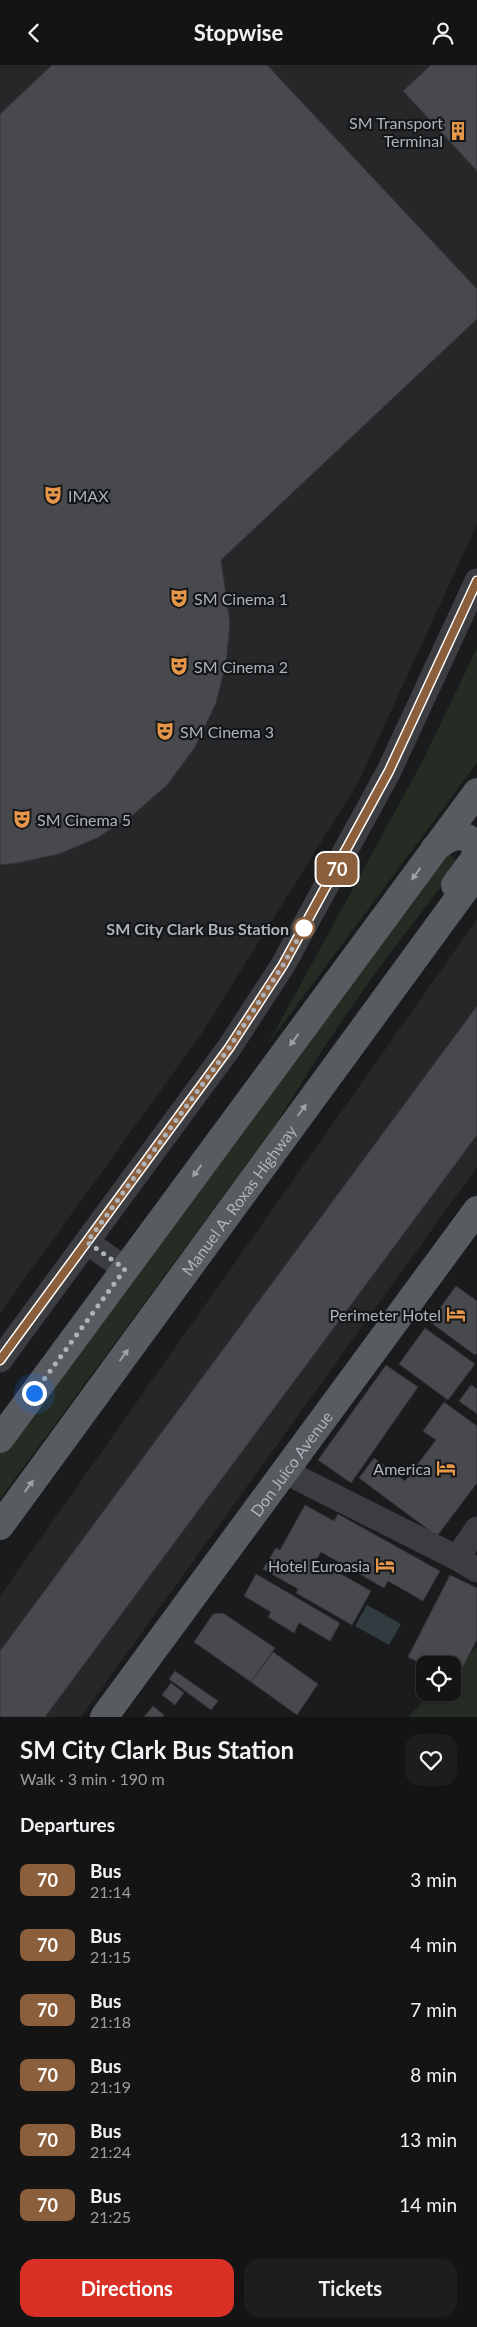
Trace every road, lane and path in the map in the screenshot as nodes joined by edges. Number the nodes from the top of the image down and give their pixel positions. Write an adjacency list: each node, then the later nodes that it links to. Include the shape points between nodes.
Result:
1 (477, 581): 7 (street, via 389,771 283,965 229,1048)
2 (477, 792): 3 (main road)
3 (435, 848): 5 (main road, via 458,835 471,840 477,852 476,858 339,1045); 8 (main road, one-way to 8)
4 (477, 873): 5 (main road, Manuel A. Roxas Highway)
5 (335, 1065): 12 (main road, Manuel A. Roxas Highway, one-way to 5)
6 (477, 1210): 11 (main road, Don Juico Avenue)
7 (87, 1242): 8 (street); 9 (street)
8 (125, 1269): 10 (main road)
9 (0, 1360)
10 (0, 1439)
11 (286, 1471): 14 (street); 15 (main road, Don Juico Avenue)
12 (0, 1526)
13 (477, 1529): 14 (street)
14 (467, 1564)
15 (104, 1717)

